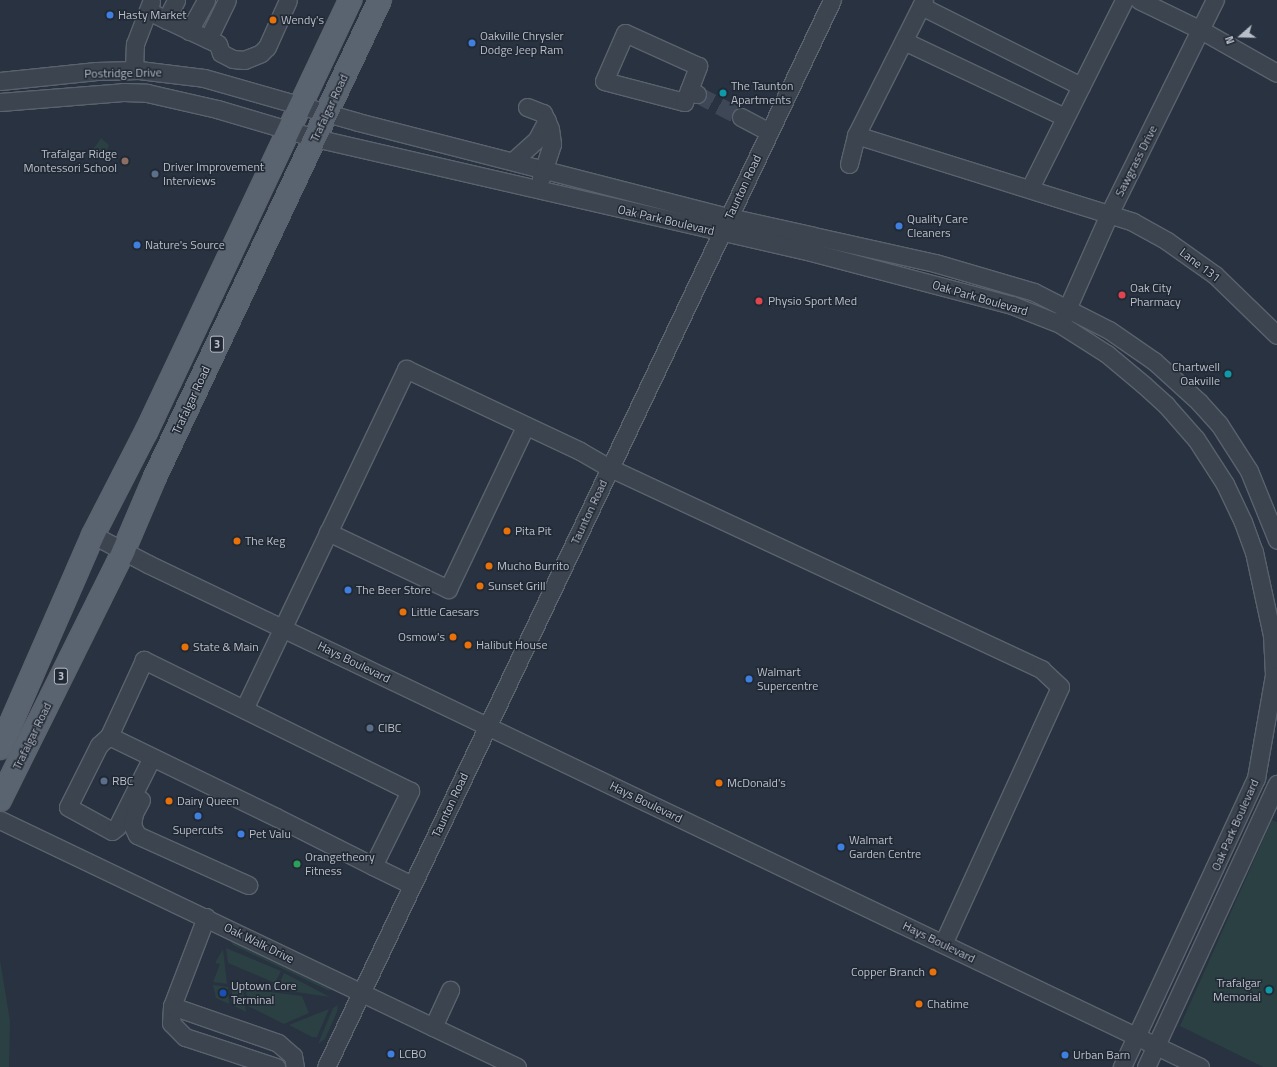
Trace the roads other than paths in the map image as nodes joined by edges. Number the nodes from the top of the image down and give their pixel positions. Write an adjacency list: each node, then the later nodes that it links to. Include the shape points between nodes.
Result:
1 (176, 0): 13 (street)
2 (206, 0): 14 (street)
3 (227, 0): 17 (street)
4 (288, 0): 17 (street, via 267,47 261,53 244,60 233,59 221,53)
5 (350, 0): 25 (main road, Trafalgar Road / 3)
6 (380, 0): 25 (main road, Trafalgar Road / 3)
7 (832, 0): 29 (street, Taunton Road)
8 (1124, 0): 21 (street)
9 (1139, 0): 15 (street)
10 (1215, 0): 15 (street, Sawgrass Drive)
11 (922, 3): 16 (street); 21 (street)
12 (150, 6): 13 (street); 18 (street, via 135,44)
13 (166, 20): 14 (street)
14 (189, 30): 17 (street)
15 (1201, 30): 19 (street); 37 (street, Sawgrass Drive)
16 (904, 41): 27 (street); 31 (street)
17 (213, 42)
18 (134, 70): 20 (street, Postridge Drive, via 96,71); 25 (street, Postridge Drive, via 171,72 204,78)
19 (1277, 73)
20 (0, 81)
21 (1081, 86): 27 (street)
22 (693, 92): 22 (street, via 684,102 604,81 625,34 698,66)
23 (0, 102): 30 (street, Postridge Drive, via 123,92 147,93 217,109)
24 (527, 108): 28 (street, via 543,113)
25 (313, 110): 30 (main road, Trafalgar Road / 3); 32 (street, Oak Park Boulevard)
26 (741, 117): 29 (street)
27 (1065, 117): 35 (street)
28 (547, 120): 32 (street, via 537,139); 34 (street, via 552,144)
29 (769, 132): 38 (street, Taunton Road)
30 (302, 134): 36 (street, Oak Park Boulevard); 48 (main road, Trafalgar Road / 3); 51 (main road, Trafalgar Road / 3)
31 (856, 135): 33 (street); 35 (street, Lane 131)
32 (514, 160): 34 (street, Oak Park Boulevard)
33 (849, 164)
34 (544, 168): 36 (street); 38 (street, Oak Park Boulevard)
35 (1030, 188): 37 (street, Lane 131)
36 (537, 190): 39 (street, Oak Park Boulevard)
37 (1110, 212): 40 (street, Sawgrass Drive); 42 (street, Lane 131, via 1148,230 1199,263 1251,308)
38 (729, 217): 39 (street, Taunton Road); 40 (street, Oak Park Boulevard, via 935,263 1034,292)
39 (721, 233): 41 (street, Oak Park Boulevard, via 811,252 1012,305); 44 (street, Taunton Road)
40 (1068, 308): 41 (street, Sawgrass Drive); 45 (street, Oak Park Boulevard, via 1109,330 1154,361 1199,402 1219,424 1249,471)
41 (1060, 324): 46 (street, Oak Park Boulevard, via 1107,354 1166,405 1196,439 1225,484)
42 (1277, 336)
43 (526, 427): 44 (street, via 580,451); 47 (street, via 448,589); 47 (street, via 406,369)
44 (610, 468): 55 (street, Taunton Road); 67 (street, via 1041,669 1060,688)
45 (1274, 518): 46 (street); 49 (street, Oak Park Boulevard)
46 (1245, 529): 52 (street, Oak Park Boulevard)
47 (328, 532): 53 (street)
48 (93, 535): 51 (street, Hays Boulevard); 57 (main road, Trafalgar Road / 3)
49 (1277, 540)
50 (1277, 543): 52 (street)
51 (123, 552): 53 (street, Hays Boulevard); 61 (main road, Trafalgar Road / 3)
52 (1254, 552): 59 (street, Oak Park Boulevard, via 1272,635 1274,675)
53 (281, 628): 54 (street); 55 (street, Hays Boulevard)
54 (244, 709): 56 (street, via 144,660); 63 (street, via 410,790)
55 (487, 726): 65 (street, Taunton Road); 67 (street, Hays Boulevard)
56 (109, 736): 58 (street); 58 (street, via 99,745 68,807 112,831)
57 (0, 748)
58 (157, 759): 63 (street); 64 (street, via 134,813 132,825 137,835)
59 (1256, 778): 60 (street); 72 (street, Oak Park Boulevard)
60 (1277, 786): 73 (street, Oak Park Boulevard)
61 (0, 800)
62 (0, 820): 66 (street, Oak Walk Drive)
63 (373, 866): 65 (street)
64 (248, 885)
65 (412, 885): 69 (street, Taunton Road)
66 (206, 917): 69 (street, Oak Walk Drive); 70 (street)
67 (943, 944): 72 (street, Hays Boulevard)
68 (450, 990): 71 (street)
69 (361, 992): 71 (street, Oak Walk Drive); 77 (street, Taunton Road)
70 (172, 1006): 75 (street, via 171,1023 185,1037); 76 (street, via 278,1043 293,1056)
71 (433, 1027): 74 (street, Oak Walk Drive)
72 (1136, 1036): 73 (street, Hays Boulevard); 78 (street, Oak Park Boulevard)
73 (1156, 1046): 79 (street, Oak Park Boulevard); 80 (street, Hays Boulevard)
74 (515, 1066)
75 (276, 1067)
76 (295, 1067)
77 (326, 1067)
78 (1122, 1067)
79 (1146, 1067)
80 (1200, 1067)

